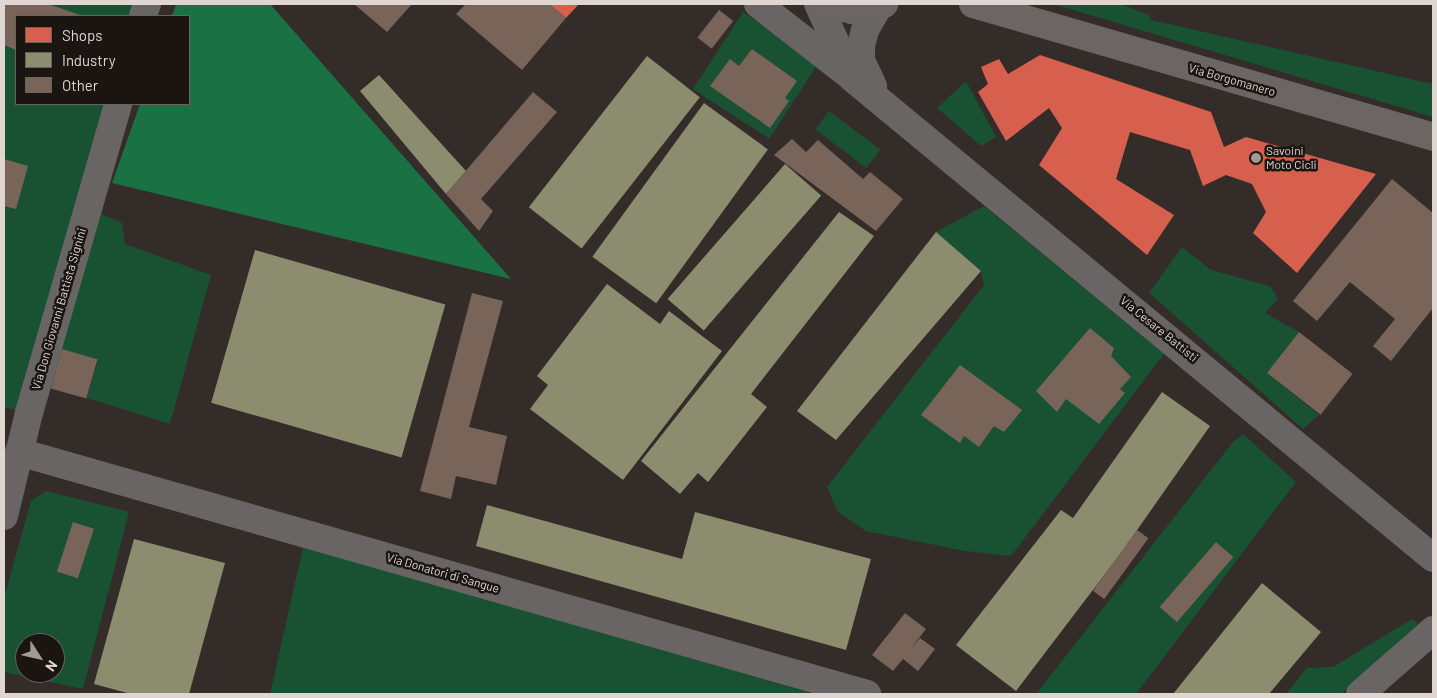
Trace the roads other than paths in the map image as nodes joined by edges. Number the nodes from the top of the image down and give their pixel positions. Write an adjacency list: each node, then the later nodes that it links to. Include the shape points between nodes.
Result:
1 (758, 4): 8 (street, Via Cesare Battisti)
2 (818, 4): 8 (street, Via Cesare Battisti)
3 (826, 4): 6 (main road, via 852,10)
4 (973, 4): 7 (main road, Via Borgomanero)
5 (1007, 4): 7 (main road, Via Borgomanero)
6 (882, 5): 9 (street, Via Cesare Battisti, via 865,30 861,60)
7 (1032, 19): 11 (main road, Via Borgomanero, via 1140,54)
8 (852, 78): 9 (street, Via Cesare Battisti)
9 (882, 102): 14 (street, Via Cesare Battisti)
10 (118, 105): 12 (street, Via Don Giovanni Battista Signini)
11 (1433, 138)
12 (19, 452): 13 (street, Via Don Giovanni Battista Signini); 16 (street, Via Donatori di Sangue)
13 (4, 516)
14 (1433, 558)
15 (1433, 630): 17 (street)
16 (867, 694)
17 (1360, 694)

